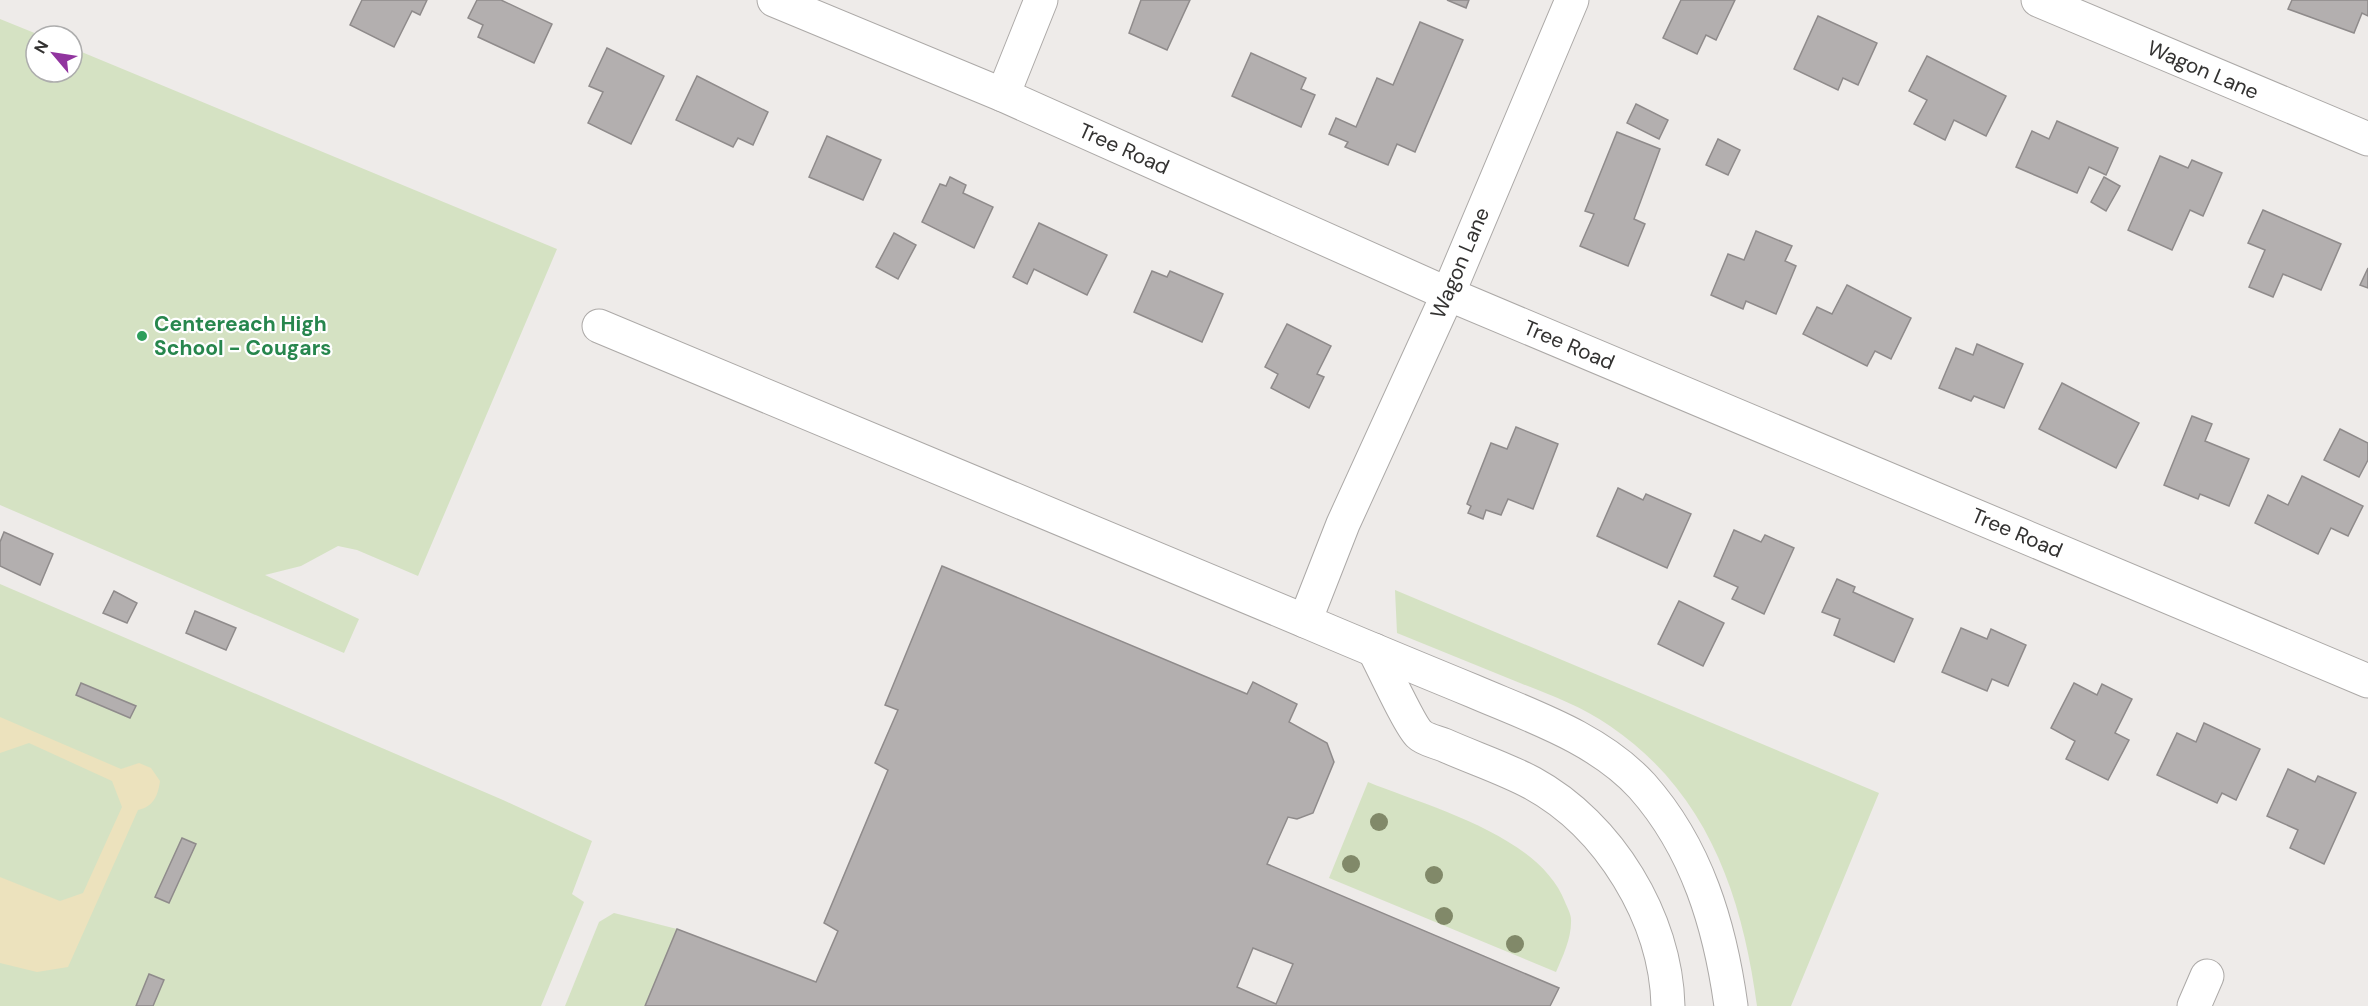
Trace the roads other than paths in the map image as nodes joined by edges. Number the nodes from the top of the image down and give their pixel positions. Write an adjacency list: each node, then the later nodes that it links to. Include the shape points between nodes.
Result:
1 (774, 0): 5 (street, Tree Road)
2 (1041, 0): 5 (street)
3 (1572, 0): 7 (street, Wagon Lane)
4 (2038, 0): 6 (street, Wagon Lane)
5 (1003, 95): 7 (street, Tree Road)
6 (2368, 139)
7 (1448, 294): 9 (street, Wagon Lane, via 1344,524); 11 (street, Tree Road)
8 (599, 326): 9 (street)
9 (1305, 621): 10 (street)
10 (1374, 650): 13 (street, via 1419,734 1532,783 1572,812 1609,847 1637,891 1668,987); 14 (street, via 1595,747 1641,786 1682,840 1707,895 1724,957)
11 (2368, 681)
12 (2207, 976): 15 (street)
13 (1668, 1006)
14 (1731, 1006)
15 (2194, 1006)

